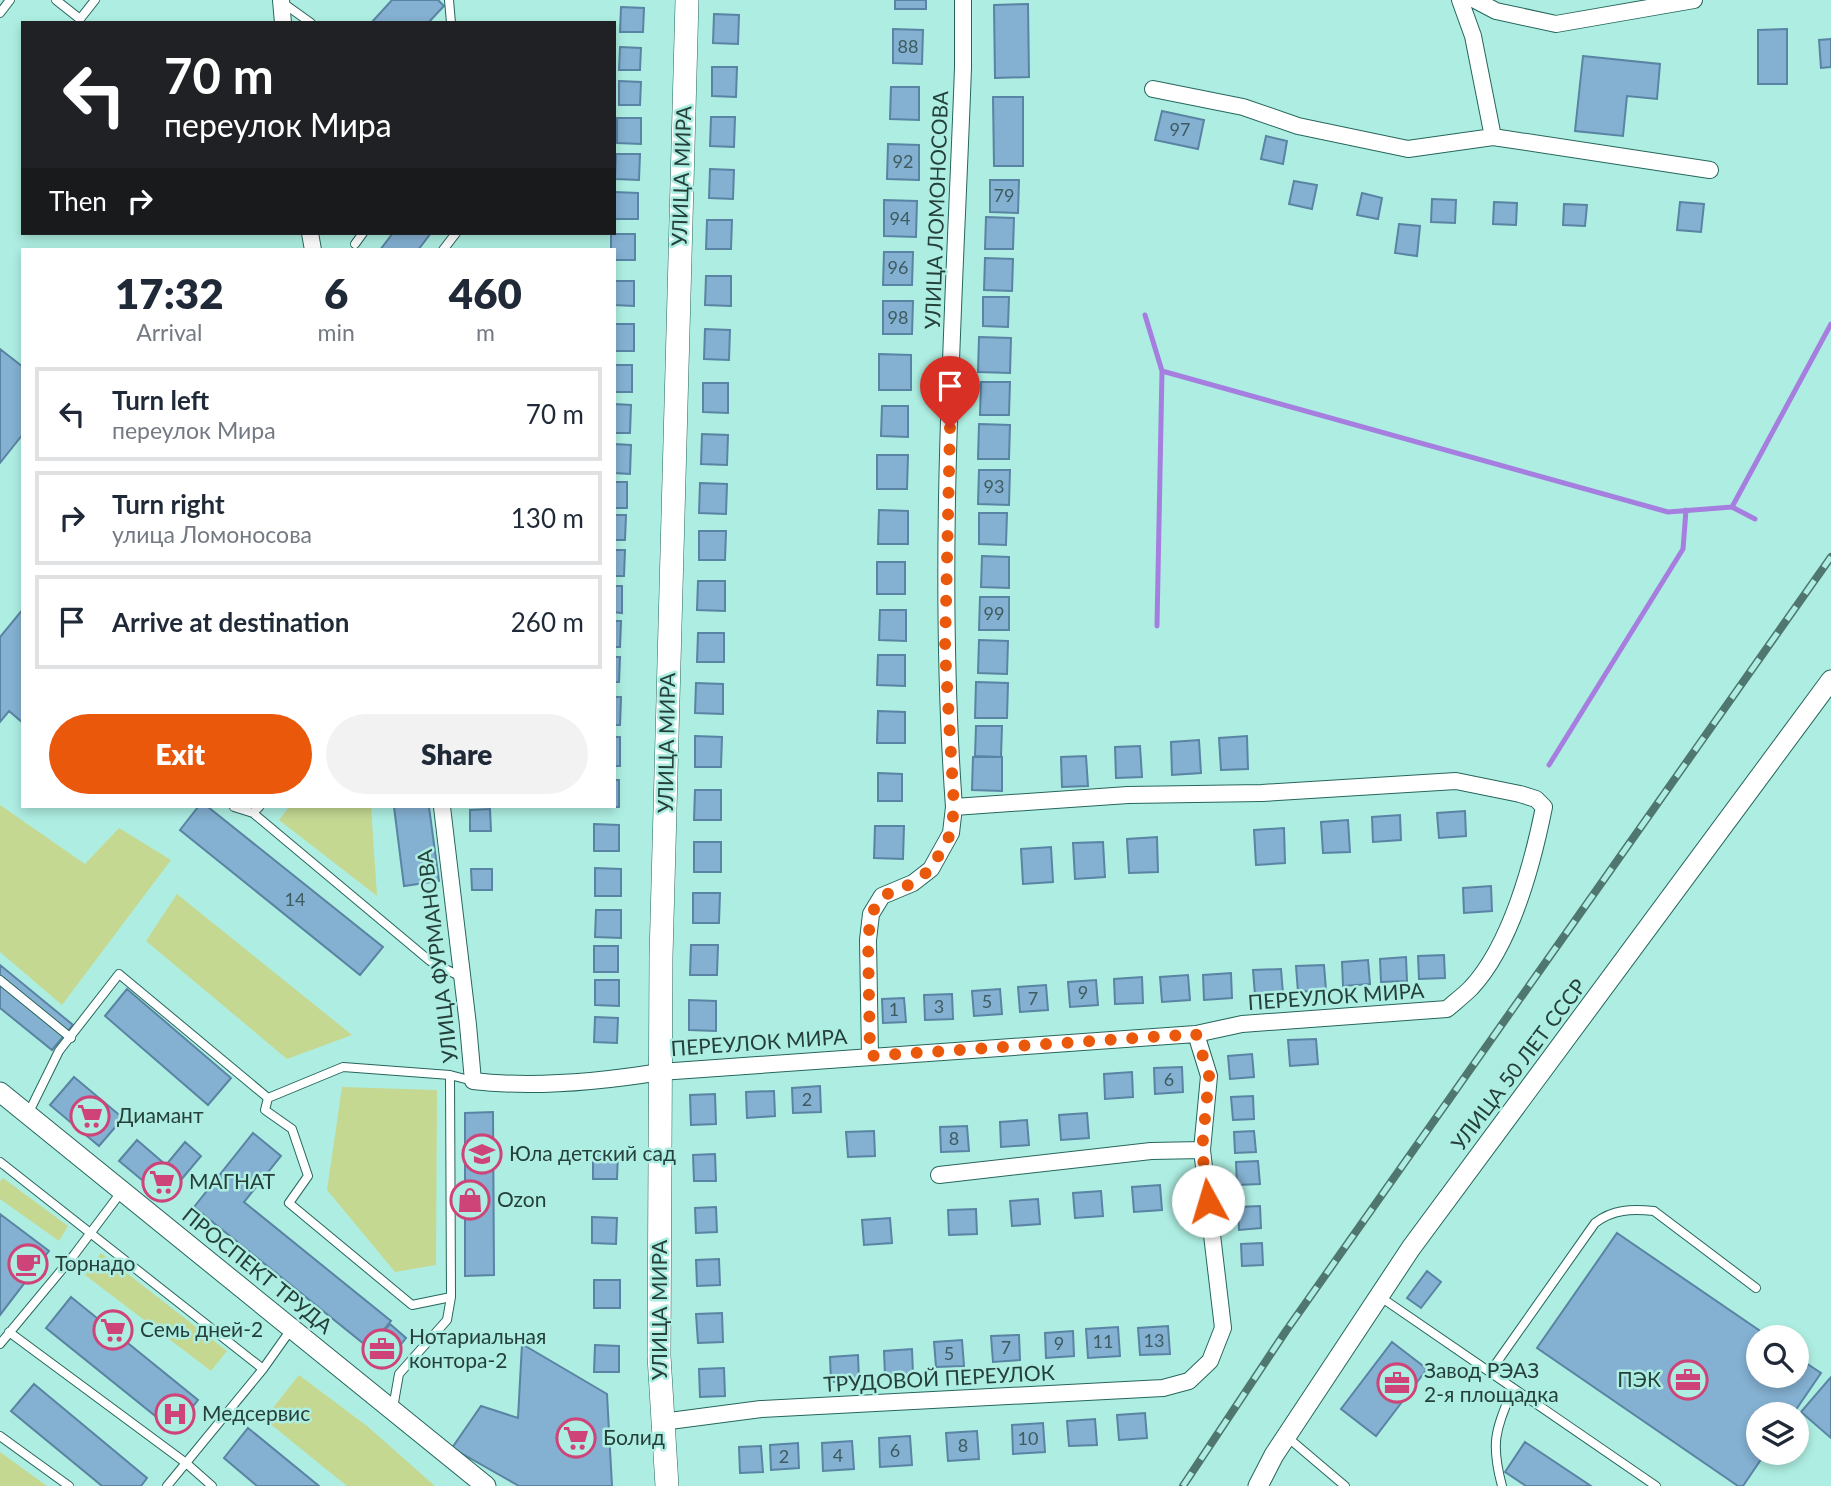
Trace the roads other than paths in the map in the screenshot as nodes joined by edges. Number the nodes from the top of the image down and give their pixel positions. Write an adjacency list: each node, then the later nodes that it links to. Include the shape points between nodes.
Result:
1 (10, 0): 11 (lane)
2 (56, 0): 3 (lane, via 80,19)
3 (95, 0)
4 (449, 0): 14 (lane)
5 (687, 0): 29 (main road, УЛИЦА МИРА)
6 (962, 0): 21 (street, УЛИЦА ЛОМОНОСОВА, via 945,650)
7 (1460, 0): 16 (street, via 1473,36)
8 (1475, 0): 9 (street, via 1496,11 1556,24)
9 (1694, 0)
10 (281, 1): 12 (street); 13 (lane)
11 (0, 12)
12 (284, 21)
13 (308, 21)
14 (452, 21)
15 (1153, 89): 16 (street, via 1408,149)
16 (1493, 137): 17 (street)
17 (1710, 170)
18 (362, 235): 19 (lane)
19 (355, 244)
20 (1831, 680): 41 (street, УЛИЦА 50 ЛЕТ СССР)
21 (954, 807): 26 (street, ПЕРЕУЛОК МИРА, via 1456,781 1536,799 1544,807 1517,904 1492,960 1472,987 1447,1009 1242,1024); 28 (street, УЛИЦА ЛОМОНОСОВА, via 951,833 931,869 883,896 871,914)
22 (442, 808): 24 (street, УЛИЦА ФУРМАНОВА)
23 (256, 810): 24 (lane, via 430,961)
24 (463, 978): 31 (street, УЛИЦА ФУРМАНОВА)
25 (0, 980): 27 (lane)
26 (1196, 1034): 28 (street, ПЕРЕУЛОК МИРА); 35 (street, via 1209,1076)
27 (71, 1038): 33 (lane, via 119,974); 34 (lane, via 58,1051)
28 (870, 1056): 29 (street, ПЕРЕУЛОК МИРА)
29 (660, 1072): 31 (street, УЛИЦА ФУРМАНОВА, via 600,1080); 50 (main road, УЛИЦА МИРА)
30 (450, 1075): 31 (lane); 33 (lane, via 343,1067); 42 (lane)
31 (473, 1081)
32 (0, 1092): 34 (street, ПРОСПЕКТ ТРУДА)
33 (268, 1098): 42 (lane, via 265,1110 292,1129 308,1176 289,1203 411,1305)
34 (28, 1115): 38 (street, ПРОСПЕКТ ТРУДА)
35 (1202, 1150): 37 (street, via 1151,1151); 50 (street, ТРУДОВОЙ ПЕРЕУЛОК, via 1223,1328 1210,1361 1189,1381 1163,1388 761,1409)
36 (0, 1163): 39 (lane)
37 (939, 1175)
38 (122, 1191): 39 (lane); 43 (street, ПРОСПЕКТ ТРУДА)
39 (90, 1233): 44 (lane); 46 (lane)
40 (1756, 1288): 47 (lane, via 1654,1211 1605,1215)
41 (1379, 1296): 47 (lane); 52 (street, УЛИЦА 50 ЛЕТ СССР)
42 (451, 1297): 49 (lane, via 447,1320 399,1374)
43 (292, 1328): 46 (lane); 49 (street, ПРОСПЕКТ ТРУДА)
44 (9, 1332): 45 (lane); 53 (lane)
45 (0, 1344)
46 (263, 1369): 53 (lane)
47 (1490, 1372): 48 (lane)
48 (1513, 1388): 61 (lane, via 1495,1433); 62 (lane)
49 (392, 1411): 57 (street, ПРОСПЕКТ ТРУДА)
50 (662, 1422): 58 (main road, УЛИЦА МИРА)
51 (0, 1436): 54 (lane)
52 (1286, 1436): 59 (street, УЛИЦА 50 ЛЕТ СССР); 60 (lane)
53 (186, 1463): 55 (lane); 56 (lane)
54 (69, 1486)
55 (167, 1486)
56 (212, 1486)
57 (486, 1486)
58 (667, 1486)
59 (1258, 1486)
60 (1345, 1486)
61 (1502, 1486)
62 (1656, 1486)

